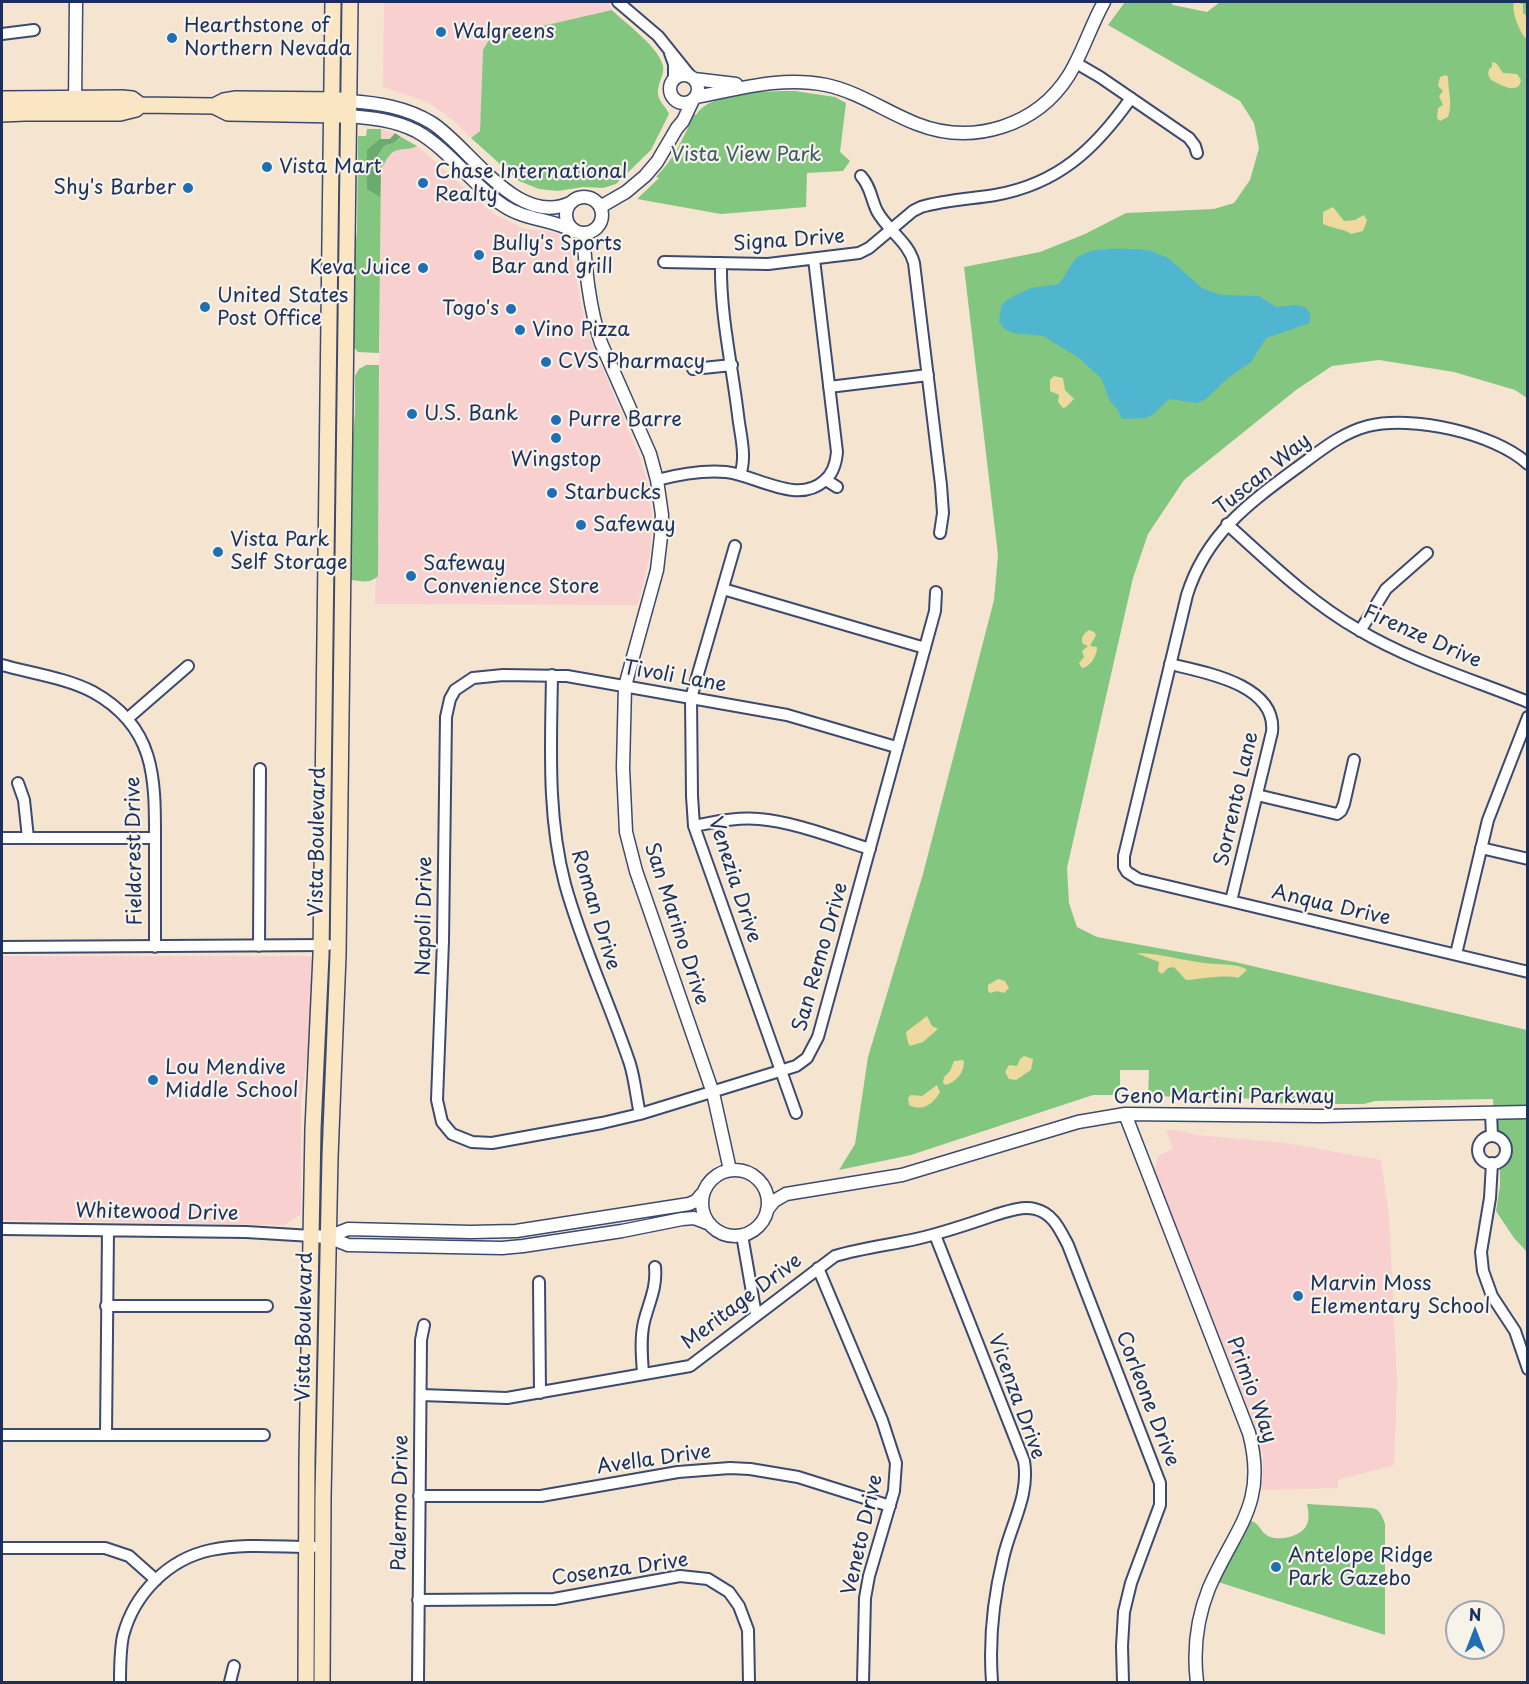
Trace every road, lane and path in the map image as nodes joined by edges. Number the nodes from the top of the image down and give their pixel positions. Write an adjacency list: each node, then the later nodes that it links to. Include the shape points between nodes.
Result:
1 (76, 2): 17 (street)
2 (333, 2): 18 (main road, Vista Boulevard)
3 (350, 2): 19 (main road, Vista Boulevard)
4 (618, 2): 8 (street)
5 (1104, 2): 9 (street)
6 (34, 30): 7 (street)
7 (2, 34)
8 (670, 52): 10 (street); 11 (street)
9 (1076, 63): 12 (street, via 1063,84 1038,109 1013,123 977,132 953,133 921,126 827,85); 14 (street)
10 (692, 78): 11 (street, via 684,75); 12 (street); 13 (street, via 698,88)
11 (674, 80): 16 (street, via 670,90)
12 (752, 85): 13 (street)
13 (694, 98): 16 (street, via 684,103); 21 (street)
14 (1131, 98): 22 (street, via 1189,138); 26 (street, Signa Drive, via 1098,141 1061,170 1014,190 921,207)
15 (2, 99): 17 (main road)
16 (675, 100): 21 (street)
17 (75, 105): 18 (main road, via 122,98 140,105 214,106 236,99); 20 (main road)
18 (332, 108): 19 (main road); 73 (main road, Vista Boulevard)
19 (348, 108): 24 (street, via 391,106 408,111 432,123 496,182 522,200 549,207); 27 (street, via 416,132 507,208); 72 (main road, Vista Boulevard)
20 (2, 114)
21 (677, 128): 25 (street, via 645,176)
22 (1197, 153)
23 (861, 176): 26 (street, via 876,210)
24 (572, 201): 25 (street, via 586,197); 27 (street, via 567,218)
25 (600, 207): 27 (street, via 597,226 592,231)
26 (891, 229): 28 (street, Signa Drive, via 862,252); 33 (street, via 914,263)
27 (579, 232): 37 (street, San Marino Drive, via 596,326 650,454)
28 (814, 259): 30 (street, Signa Drive); 34 (street)
29 (664, 262): 30 (street, Signa Drive)
30 (721, 264): 31 (street, via 721,299)
31 (732, 365): 32 (street); 36 (street, via 743,456)
32 (693, 369)
33 (928, 375): 34 (street); 41 (street, via 943,513)
34 (829, 387): 38 (street, via 837,452 834,469)
35 (1527, 464): 40 (street, Tuscan Way, via 1503,447 1469,434 1403,422 1368,426 1325,447)
36 (740, 475): 37 (street, via 697,472); 38 (street, via 799,490 811,489)
37 (657, 480): 52 (street, San Marino Drive, via 662,515 659,559)
38 (826, 480): 39 (street)
39 (837, 487)
40 (1227, 524): 46 (street, Firenze Drive, via 1312,599); 48 (street, Tuscan Way, via 1190,583)
41 (940, 533)
42 (735, 546): 44 (street, Venezia Drive)
43 (1427, 553): 46 (street, via 1386,589)
44 (723, 589): 47 (street); 54 (street, Venezia Drive)
45 (936, 592): 47 (street, San Remo Drive)
46 (1360, 631): 55 (street, Firenze Drive)
47 (925, 648): 58 (street, San Remo Drive)
48 (1170, 664): 62 (street, Sorrento Lane, via 1232,681 1273,712); 70 (street, Tuscan Way, via 1124,856)
49 (2, 665): 57 (street, Fieldcrest Drive, via 91,691)
50 (188, 666): 57 (street)
51 (552, 675): 52 (street, Tivoli Lane); 53 (street, Tivoli Lane, via 482,675 463,683); 84 (street, Roman Drive, via 551,798 557,850 565,885 630,1066)
52 (625, 686): 54 (street, Tivoli Lane); 80 (street, San Marino Drive, via 626,832)
53 (452, 696): 86 (street, Napoli Drive, via 446,717 437,1100 442,1122)
54 (691, 698): 58 (street, Tivoli Lane, via 787,715); 63 (street, Venezia Drive)
55 (1527, 702)
56 (1527, 717): 67 (street)
57 (127, 719): 66 (street, Fieldcrest Drive, via 140,737 152,768)
58 (896, 747): 68 (street, San Remo Drive)
59 (1354, 760): 62 (street, via 1344,814)
60 (260, 769): 74 (street)
61 (18, 783): 65 (street)
62 (1257, 795): 71 (street, Sorrento Lane)
63 (694, 826): 68 (street, via 760,819); 79 (street, Venezia Drive)
64 (2, 838): 65 (street)
65 (28, 838): 66 (street)
66 (155, 838): 76 (street, Fieldcrest Drive)
67 (1481, 848): 69 (street); 77 (street)
68 (870, 849): 79 (street, San Remo Drive, via 818,1037 807,1058)
69 (1527, 860)
70 (1123, 876): 71 (street, Anqua Drive)
71 (1231, 901): 77 (street, Anqua Drive)
72 (338, 944): 73 (street); 101 (main road, Vista Boulevard)
73 (321, 945): 74 (street); 100 (main road, Vista Boulevard)
74 (259, 946): 76 (street)
75 (2, 947): 76 (street)
76 (155, 947)
77 (1456, 954): 78 (street, Anqua Drive)
78 (1527, 972)
79 (781, 1071): 80 (street, San Remo Drive); 82 (street, Venezia Drive)
80 (713, 1093): 84 (street, San Remo Drive); 89 (street, San Marino Drive)
81 (1527, 1112): 83 (street, Geno Martini Parkway)
82 (796, 1113)
83 (1491, 1113): 85 (street, Geno Martini Parkway); 87 (street)
84 (640, 1114): 86 (street, San Remo Drive, via 492,1143 472,1142)
85 (1125, 1114): 92 (street, Geno Martini Parkway, via 1078,1122 902,1175); 132 (street, Primio Way, via 1254,1451 1255,1480 1249,1512 1213,1579 1200,1616)
86 (452, 1134)
87 (1492, 1136): 88 (street, via 1484,1138 1478,1148 1482,1159); 88 (street, via 1502,1139 1506,1149 1502,1160)
88 (1492, 1163): 109 (street, via 1482,1265 1492,1296 1517,1336)
89 (730, 1170): 90 (street, via 754,1175); 91 (street, via 710,1180)
90 (764, 1186): 92 (street); 93 (street)
91 (702, 1194): 95 (street); 101 (street, via 689,1204 516,1231 348,1229)
92 (786, 1194): 93 (street)
93 (767, 1210): 98 (street, via 757,1227)
94 (1041, 1211): 99 (street, Meritage Drive, via 1013,1210); 131 (street, Corleone Drive, via 1057,1223 1068,1245 1160,1483 1160,1505 1124,1612)
95 (707, 1223): 98 (street, via 721,1233); 101 (street, via 682,1219 502,1248 348,1245)
96 (2, 1229): 97 (street, Whitewood Drive)
97 (108, 1231): 100 (street, Whitewood Drive); 105 (street)
98 (742, 1235): 107 (street)
99 (935, 1235): 103 (street, Meritage Drive, via 855,1250 835,1256); 130 (street, Vicenza Drive, via 1026,1473 1024,1495 997,1583 991,1638)
100 (312, 1236): 101 (street); 118 (main road, Vista Boulevard)
101 (328, 1237): 118 (main road, Vista Boulevard)
102 (655, 1267): 110 (street, via 656,1282 641,1344)
103 (818, 1268): 107 (street, Meritage Drive); 117 (street, Veneto Drive, via 894,1451 897,1474)
104 (539, 1282): 111 (street)
105 (106, 1306): 106 (street); 114 (street)
106 (267, 1306)
107 (756, 1315): 110 (street, Meritage Drive, via 690,1366)
108 (424, 1325): 112 (street, Palermo Drive)
109 (1527, 1369)
110 (643, 1374): 111 (street, Meritage Drive)
111 (540, 1393): 112 (street, Meritage Drive, via 507,1398)
112 (421, 1395): 116 (street, Palermo Drive)
113 (2, 1435): 114 (street)
114 (106, 1435): 115 (street)
115 (264, 1435)
116 (419, 1496): 117 (street, Avella Drive, via 541,1496 678,1472 730,1468 798,1477); 121 (street, Palermo Drive)
117 (890, 1506): 129 (street, Veneto Drive, via 865,1598)
118 (314, 1547): 120 (street, via 240,1546 211,1550 184,1560); 125 (main road, Vista Boulevard); 126 (main road, Vista Boulevard)
119 (2, 1548): 120 (street, via 105,1548 129,1556)
120 (156, 1580): 123 (street, via 128,1621)
121 (418, 1600): 127 (street, Palermo Drive); 128 (street, Cosenza Drive, via 554,1599 680,1576 708,1579 729,1592 739,1606 748,1630)
122 (234, 1666): 124 (street)
123 (120, 1683)
124 (230, 1683)
125 (306, 1683)
126 (322, 1683)
127 (418, 1683)
128 (749, 1683)
129 (863, 1683)
130 (992, 1683)
131 (1123, 1683)
132 (1197, 1683)

